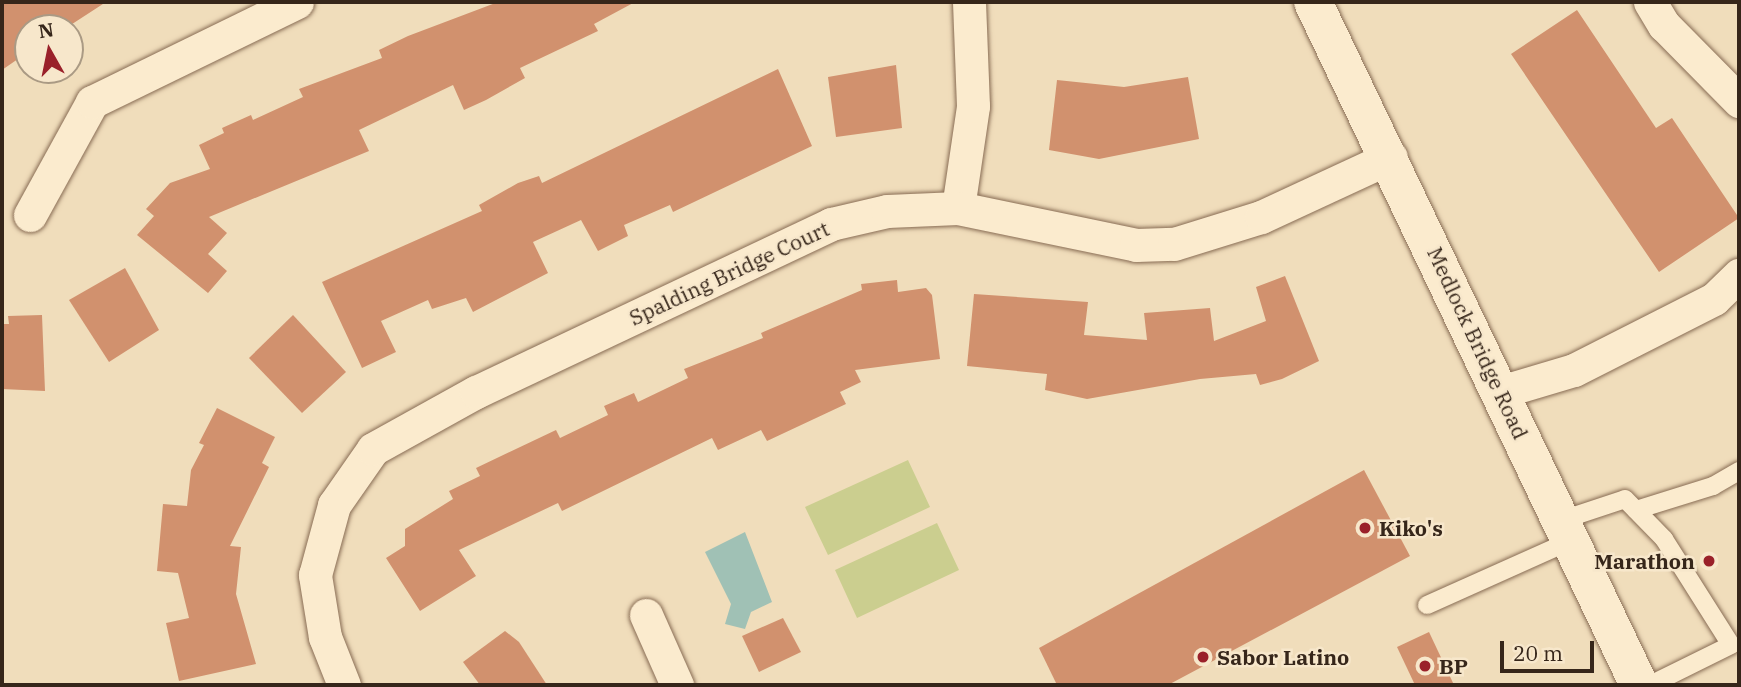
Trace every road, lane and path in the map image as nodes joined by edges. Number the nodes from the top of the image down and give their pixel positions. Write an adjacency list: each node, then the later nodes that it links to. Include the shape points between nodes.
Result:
1 (296, 2): 8 (street, via 93,102)
2 (969, 2): 7 (street, via 974,106)
3 (1313, 2): 6 (main road, Medlock Bridge Road)
4 (1650, 2): 5 (street, via 1664,25)
5 (1739, 102)
6 (1391, 157): 7 (street, Spalding Bridge Court, via 1261,217 1174,244 1136,245); 10 (main road, Medlock Bridge Road)
7 (958, 208): 16 (street, Spalding Bridge Court, via 887,211 831,224 476,392 373,449 334,505 314,575 325,637)
8 (30, 215)
9 (1739, 275): 10 (street, via 1714,299 1574,370)
10 (1500, 391): 13 (main road, Medlock Bridge Road)
11 (1739, 471): 12 (lane, via 1713,486)
12 (1636, 510): 13 (lane, via 1626,499); 19 (lane, via 1664,540 1731,645)
13 (1567, 530): 14 (lane); 18 (main road, Medlock Bridge Road)
14 (1427, 605)
15 (646, 615): 17 (street)
16 (344, 685)
17 (677, 685)
18 (1639, 685)
19 (1650, 685)

